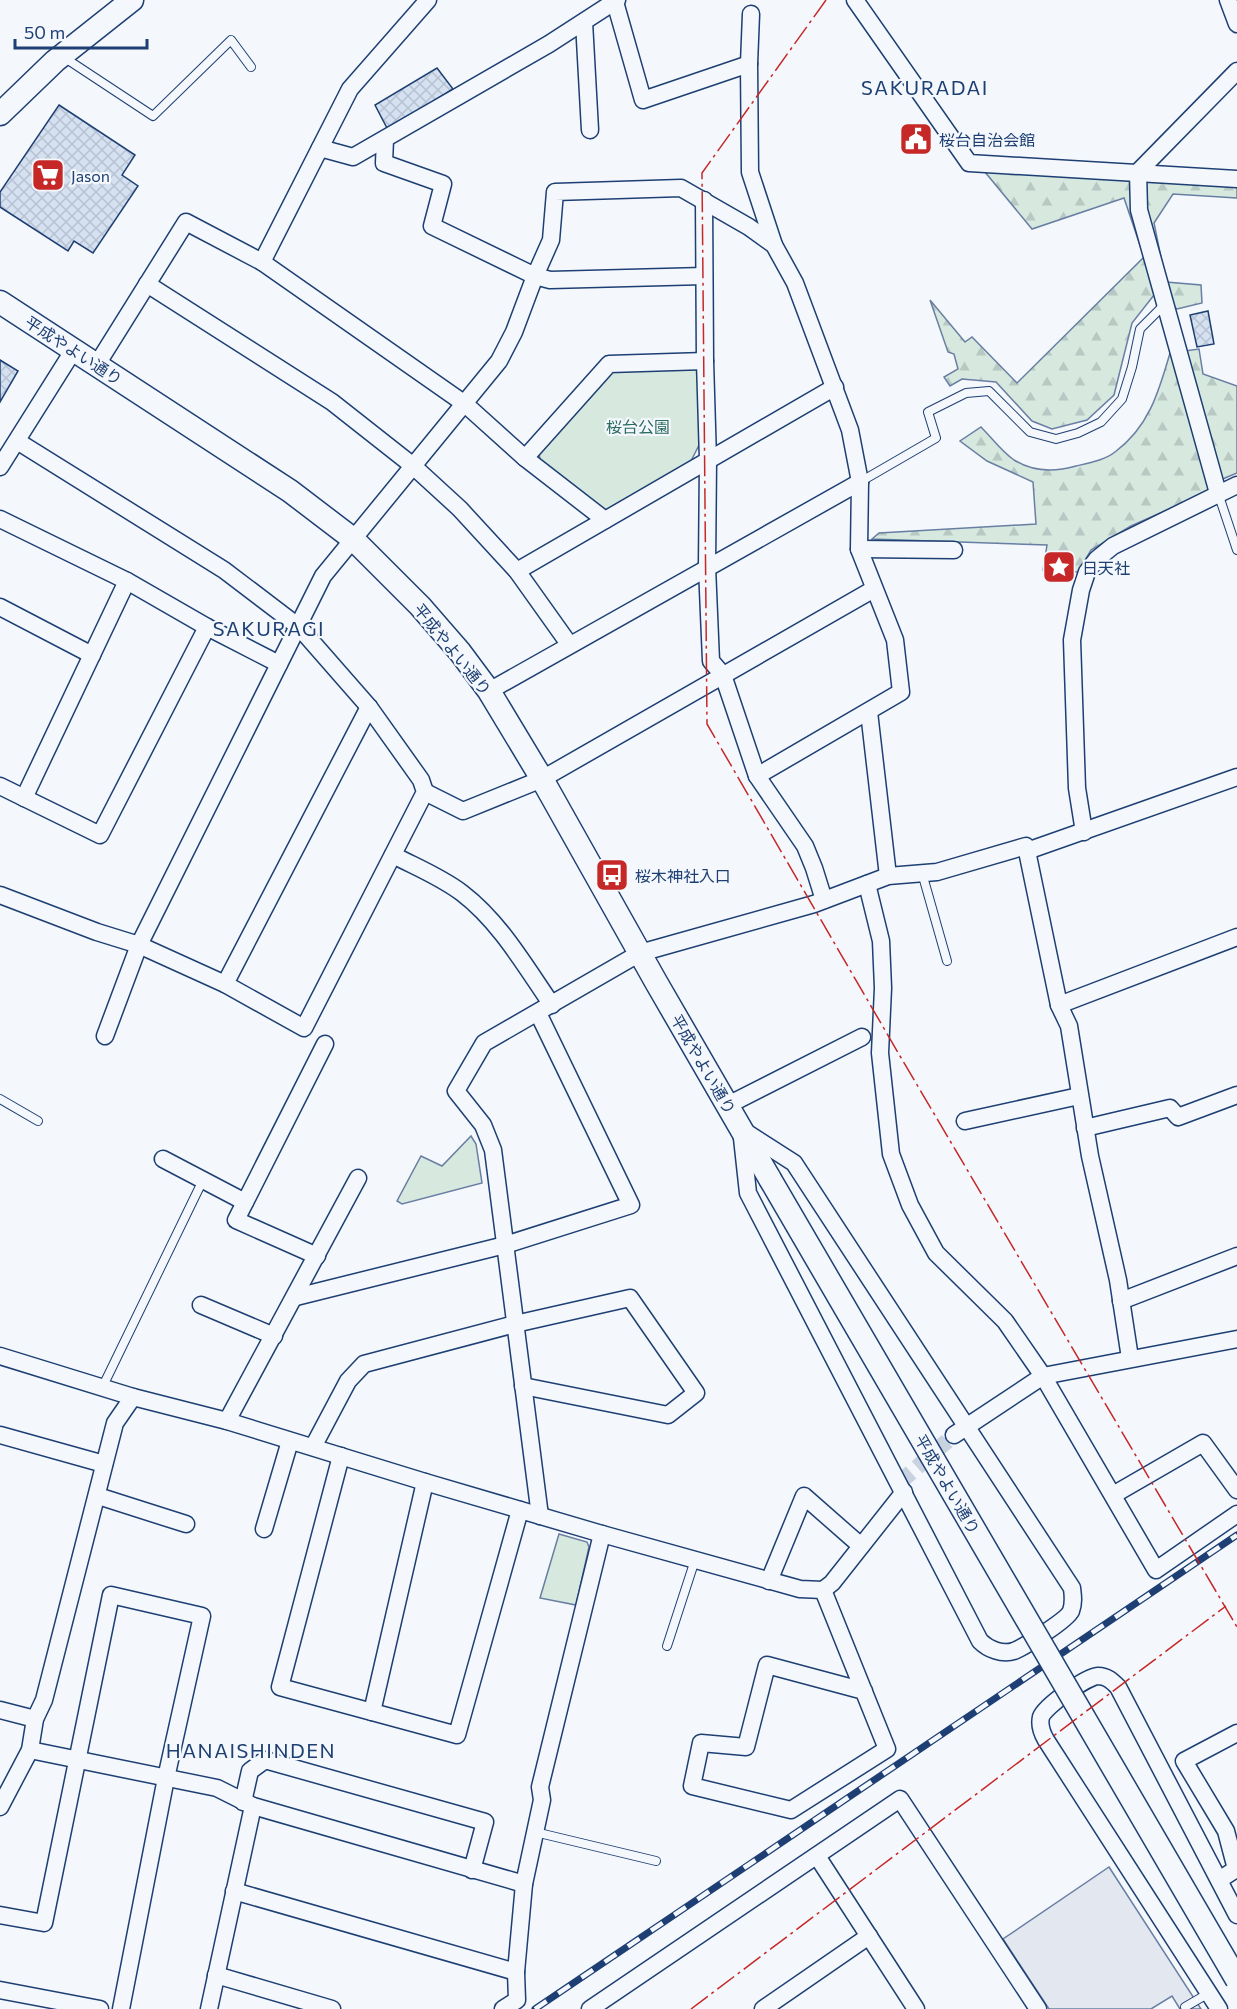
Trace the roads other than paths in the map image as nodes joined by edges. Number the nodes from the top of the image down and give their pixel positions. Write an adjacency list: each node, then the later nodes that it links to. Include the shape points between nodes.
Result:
1 (132, 0): 9 (street)
2 (428, 0): 16 (street, via 350,89)
3 (855, 0): 17 (street, via 969,163)
4 (1228, 0): 8 (street)
5 (616, 1): 7 (street); 10 (street, via 643,100)
6 (751, 14): 10 (street)
7 (584, 22): 14 (street); 15 (street)
8 (1237, 24)
9 (62, 56): 11 (lane, via 153,116 231,40); 13 (street)
10 (749, 64): 20 (street, via 750,172)
11 (251, 67)
12 (1237, 71): 17 (street)
13 (0, 114)
14 (590, 129)
15 (385, 139): 16 (street, via 353,157); 22 (street, via 384,163 443,184 432,226)
16 (320, 148): 21 (street)
17 (1138, 172): 18 (street); 26 (street, via 1139,210)
18 (1237, 179)
19 (704, 200): 20 (street); 22 (street, via 681,188 555,192 552,240); 23 (street)
20 (774, 245): 30 (street, via 795,283)
21 (262, 262): 24 (street, via 186,222); 31 (street)
22 (535, 276): 23 (street, via 550,280); 31 (street, via 500,361)
23 (704, 276): 28 (street)
24 (147, 284): 29 (street); 35 (street, via 332,402)
25 (0, 302): 27 (street, 平成やよい通り)
26 (1165, 304): 37 (lane, via 1140,329 1122,399 1101,422 1056,440 1030,432 989,391 966,393 928,412 936,438); 39 (street)
27 (73, 351): 29 (street, 平成やよい通り); 32 (street)
28 (705, 361): 33 (street, via 609,364); 34 (street)
29 (96, 366): 42 (street, 平成やよい通り, via 290,491)
30 (834, 387): 34 (street); 37 (street, via 850,430)
31 (465, 404): 33 (street); 35 (street)
32 (17, 441): 36 (street); 52 (street, via 224,570)
33 (525, 458): 41 (street)
34 (708, 460): 41 (street); 46 (street)
35 (412, 465): 42 (street); 47 (street, via 460,509)
36 (0, 467)
37 (860, 482): 43 (street); 46 (street)
38 (1237, 485): 39 (street)
39 (1218, 493): 45 (lane); 66 (street, via 1113,546 1087,572 1072,640 1077,788)
40 (0, 519): 48 (street)
41 (605, 520): 47 (street)
42 (353, 538): 52 (street, via 323,576); 57 (street, 平成やよい通り, via 420,606)
43 (859, 549): 44 (street); 49 (street)
44 (954, 550)
45 (1237, 550)
46 (707, 567): 53 (street); 56 (street, via 711,661)
47 (517, 571): 53 (street)
48 (127, 581): 51 (street); 54 (street)
49 (874, 589): 56 (street); 59 (street, via 895,640 901,692)
50 (0, 607): 54 (street)
51 (207, 627): 55 (street); 65 (street, via 100,835)
52 (299, 627): 55 (street); 58 (street)
53 (569, 644): 57 (street)
54 (92, 655): 65 (street)
55 (279, 664): 75 (street)
56 (723, 675): 60 (street); 62 (street)
57 (489, 691): 62 (street, 平成やよい通り)
58 (369, 707): 64 (street, via 421,780); 78 (street)
59 (869, 712): 60 (street); 70 (street)
60 (757, 776): 73 (street, via 804,846)
61 (1237, 777): 66 (street)
62 (542, 780): 64 (street, via 463,811); 76 (street, 平成やよい通り)
63 (0, 786): 65 (street)
64 (425, 792): 68 (street)
65 (24, 798)
66 (1084, 832): 67 (street)
67 (1028, 850): 69 (street, via 1026,846); 79 (street)
68 (393, 855): 78 (street, via 304,1028); 80 (street, via 463,893 498,928)
69 (922, 873): 70 (street); 77 (lane)
70 (888, 876): 71 (street)
71 (867, 884): 73 (street); 107 (street, via 880,942 880,1053 891,1154 910,1205 936,1253 1005,1321)
72 (0, 895): 75 (street)
73 (824, 900): 76 (street)
74 (1237, 937): 79 (street)
75 (139, 945): 78 (street); 81 (street)
76 (640, 953): 80 (street); 87 (street, 平成やよい通り)
77 (947, 961)
78 (225, 984)
79 (1059, 1005): 85 (street, via 1069,1026)
80 (545, 1009): 96 (street, via 484,1043 456,1091 483,1125 493,1150); 96 (street, via 631,1205)
81 (105, 1036)
82 (862, 1037): 87 (street)
83 (325, 1044): 95 (street)
84 (1237, 1095): 90 (street, via 1178,1117 1170,1108)
85 (1079, 1096): 89 (street); 90 (street)
86 (0, 1099): 88 (lane)
87 (728, 1105): 91 (street, 平成やよい通り)
88 (38, 1121)
89 (965, 1121)
90 (1085, 1128): 100 (street)
91 (741, 1129): 112 (street, via 795,1163); 120 (street, via 748,1193); 156 (street, 平成やよい通り, bridge)
92 (163, 1159): 94 (street)
93 (358, 1178): 97 (street)
94 (203, 1180): 95 (street); 109 (lane)
95 (245, 1202): 97 (street, via 236,1220)
96 (505, 1245): 99 (street); 102 (street)
97 (317, 1256): 99 (street)
98 (1237, 1256): 100 (street)
99 (296, 1297): 103 (street)
100 (1121, 1301): 106 (street)
101 (201, 1305): 103 (street)
102 (515, 1323): 108 (street); 108 (street, via 630,1298 696,1393 668,1415); 115 (street, via 364,1364 348,1381)
103 (274, 1336): 111 (street)
104 (1237, 1339): 106 (street)
105 (0, 1356): 109 (street)
106 (1130, 1358): 107 (street)
107 (1043, 1376): 112 (street); 121 (street)
108 (523, 1386): 125 (street)
109 (102, 1388): 110 (street)
110 (133, 1398): 111 (street); 117 (street, via 115,1423)
111 (227, 1420): 114 (street)
112 (960, 1431): 120 (street, via 1071,1588 1071,1613 1012,1652 988,1649 980,1641)
113 (0, 1436): 117 (street)
114 (291, 1441): 115 (street); 127 (street)
115 (313, 1448): 116 (street)
116 (341, 1456): 118 (street); 136 (street, via 280,1687)
117 (104, 1464): 122 (street)
118 (425, 1482): 123 (street); 136 (street)
119 (1237, 1490): 121 (street, via 1203,1443)
120 (904, 1492): 129 (street)
121 (1113, 1495): 124 (street, via 1156,1570)
122 (98, 1496): 126 (street); 137 (street, via 44,1700)
123 (520, 1510): 125 (street); 136 (street, via 457,1735)
124 (1237, 1514)
125 (540, 1516): 128 (street)
126 (186, 1524)
127 (264, 1529)
128 (602, 1534): 130 (street); 144 (street, via 540,1787 542,1800)
129 (861, 1546): 131 (street, via 804,1496); 132 (street)
130 (695, 1560): 131 (street); 133 (lane)
131 (769, 1581): 132 (street)
132 (823, 1590): 134 (street)
133 (667, 1646)
134 (864, 1691): 134 (street, via 887,1749 791,1810 692,1786 701,1743 746,1747 766,1665)
135 (0, 1710): 137 (street)
136 (372, 1712)
137 (35, 1719): 139 (street)
138 (1237, 1733): 148 (street, via 1184,1761 1226,1831 1236,1869)
139 (30, 1750): 140 (street); 143 (street)
140 (77, 1760): 141 (street); 141 (street, via 111,1595 202,1616); 151 (street, via 44,1923)
141 (166, 1778): 142 (street, via 217,1788); 161 (street)
142 (248, 1804): 147 (street); 147 (street, via 250,1771 265,1760 485,1822); 150 (street)
143 (0, 1807)
144 (535, 1832): 146 (lane); 149 (street)
145 (817, 1856): 153 (street); 165 (street); 168 (street, via 900,1799)
146 (656, 1861)
147 (472, 1870): 149 (street)
148 (1219, 1880): 152 (street); 158 (street, via 1118,1687 1109,1678 1090,1678 1047,1707 1041,1718 1046,1740)
149 (524, 1884): 154 (street)
150 (234, 1891): 154 (street); 155 (street)
151 (0, 1915)
152 (1237, 1915)
153 (869, 1936): 166 (street); 167 (street)
154 (516, 1972): 164 (street, via 517,2000)
155 (216, 1975): 162 (street); 163 (street)
156 (1237, 1980)
157 (0, 1990): 160 (street)
158 (1209, 1993): 159 (lane); 169 (street)
159 (1185, 2007)
160 (100, 2009)
161 (121, 2009)
162 (209, 2009)
163 (332, 2009)
164 (503, 2009)
165 (590, 2009)
166 (763, 2009)
167 (916, 2009)
168 (1038, 2009)
169 (1219, 2009)

